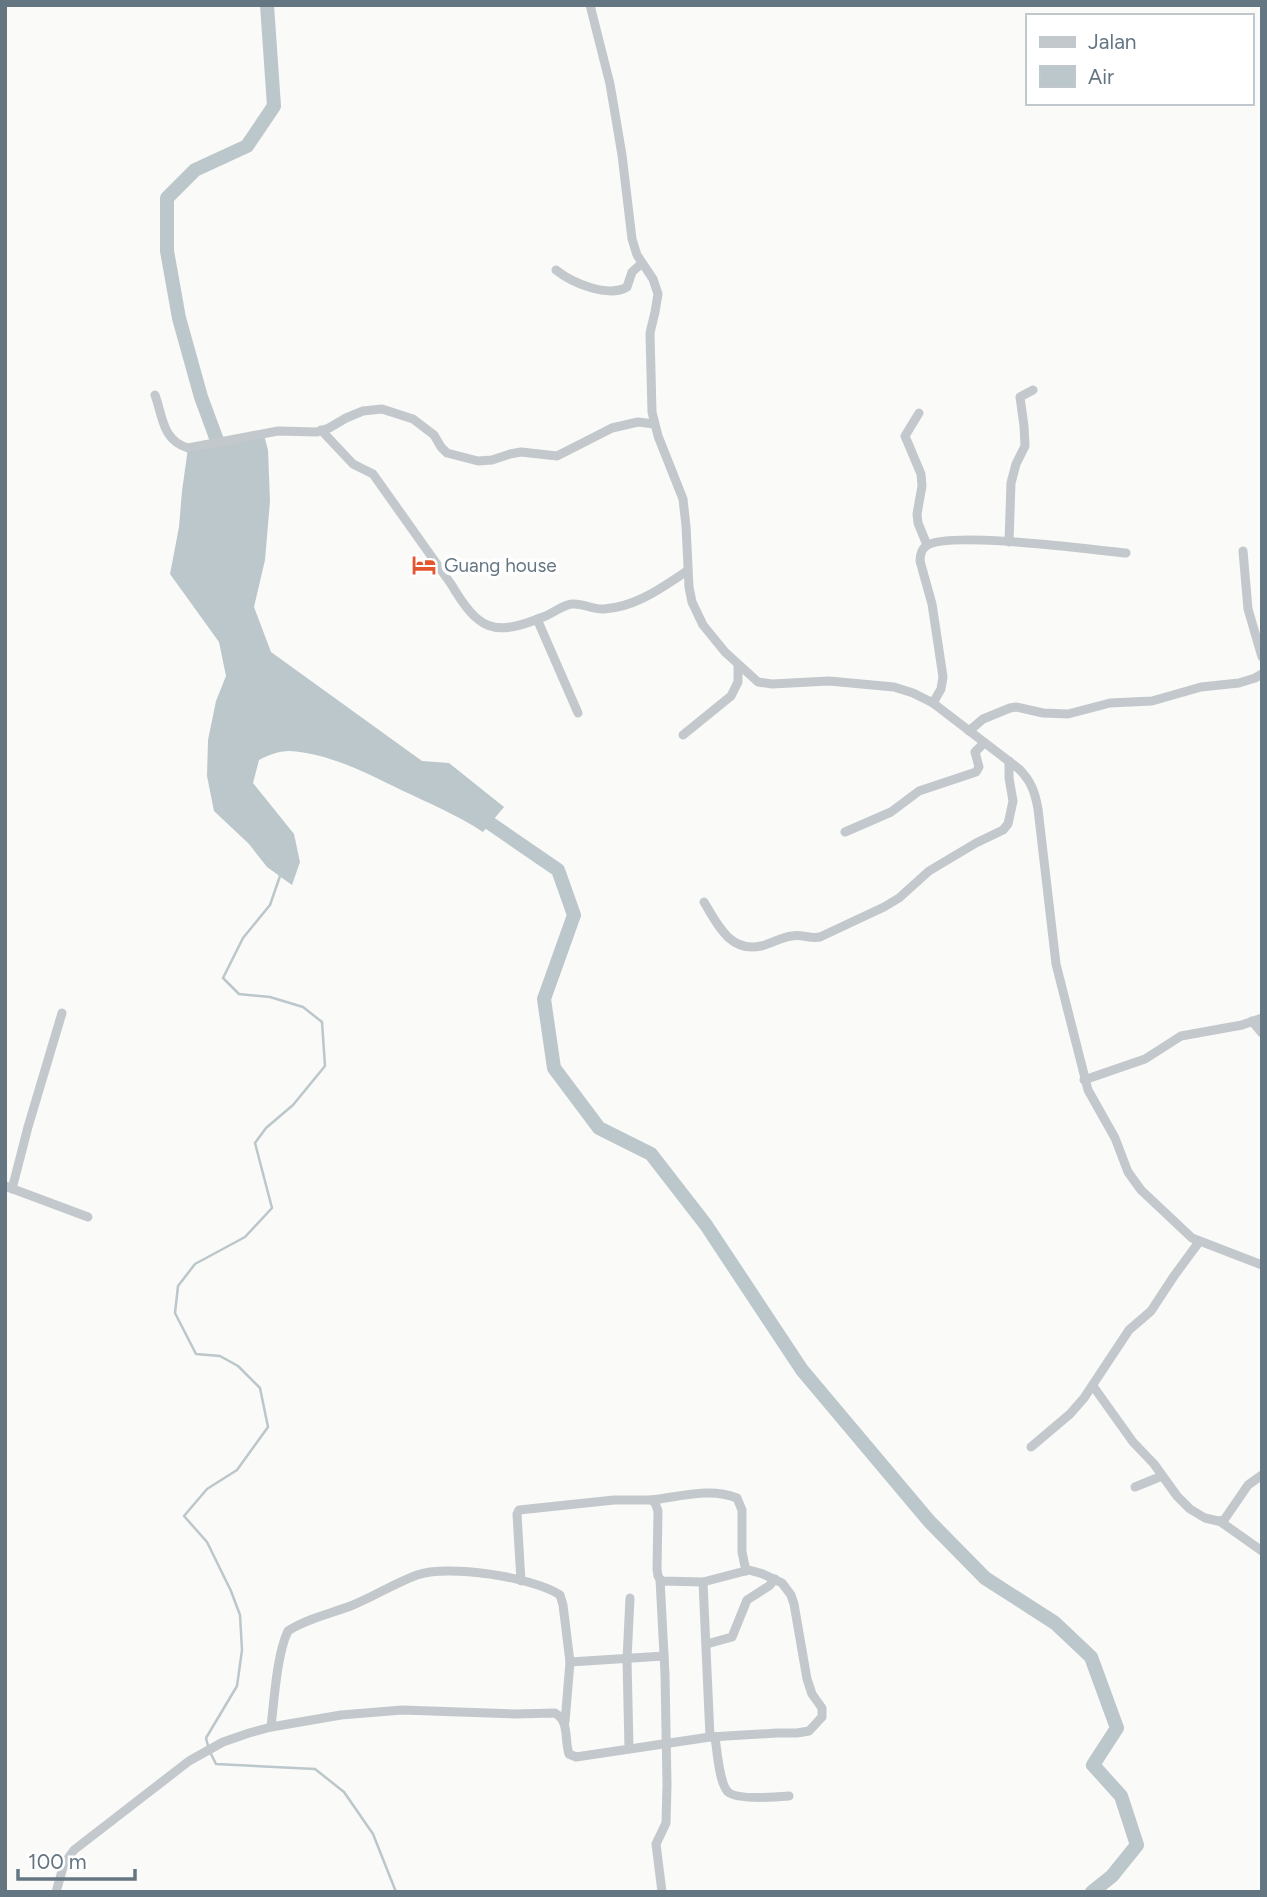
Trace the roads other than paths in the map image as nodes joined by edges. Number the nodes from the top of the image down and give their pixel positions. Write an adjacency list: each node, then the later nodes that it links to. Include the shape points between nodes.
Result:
1 (590, 5): 2 (street, via 610,83 632,239)
2 (641, 264): 3 (street, via 632,272 627,287 611,292 566,278); 7 (street, via 658,294 649,340)
3 (556, 270)
4 (1033, 390): 9 (street, via 1020,397 1025,446 1011,483)
5 (155, 395): 8 (street, via 170,438 188,448 287,430)
6 (919, 413): 10 (street, via 905,436 921,474 917,514)
7 (654, 424): 8 (street, via 638,422 612,428 558,456 521,452 487,461 447,453 419,423 382,409 363,411); 13 (street, via 682,499)
8 (321, 430): 14 (street, via 354,464 374,476 469,612 498,628)
9 (1009, 542): 10 (street); 12 (street)
10 (927, 545): 18 (street, via 920,561 943,670 942,686)
11 (1242, 551): 15 (street, via 1248,609)
12 (1126, 553)
13 (687, 571): 14 (street, via 639,600 607,609 572,604); 16 (street, via 692,602 703,625)
14 (537, 619): 19 (street)
15 (1262, 657)
16 (738, 666): 18 (street, via 765,684 829,681 894,687); 21 (street, via 738,682 731,696)
17 (1262, 674): 20 (street, via 1152,701 1110,703 1068,713 1010,708 983,719)
18 (933, 703): 20 (street)
19 (578, 713)
20 (969, 732): 22 (street)
21 (683, 735)
22 (984, 743): 23 (street); 24 (street, via 975,752 976,772 919,791 891,812)
23 (1009, 761): 25 (street, via 1013,801 1003,830 929,871 899,898 858,920 820,937 795,935 752,947 730,940); 29 (street, via 1027,777 1035,795 1056,964)
24 (845, 832)
25 (704, 902)
26 (62, 1013): 30 (street)
27 (1257, 1019): 28 (street); 29 (street, via 1181,1036 1145,1059)
28 (1262, 1033)
29 (1084, 1080): 32 (street, via 1133,1180)
30 (9, 1188): 31 (street)
31 (88, 1217)
32 (1199, 1242): 33 (street); 34 (street, via 1151,1311 1129,1330)
33 (1262, 1265)
34 (1093, 1386): 35 (street, via 1070,1414); 37 (street)
35 (1031, 1447)
36 (1262, 1475): 40 (street, via 1248,1485)
37 (1162, 1476): 38 (street); 40 (street, via 1197,1515)
38 (1135, 1487)
39 (651, 1500): 42 (street, via 713,1493 737,1498); 43 (street, via 658,1511); 45 (street, via 519,1510)
40 (1221, 1522): 41 (street)
41 (1262, 1551)
42 (746, 1571): 44 (street); 46 (street)
43 (660, 1579): 46 (street); 49 (street)
44 (775, 1579): 48 (street, via 747,1601 732,1637); 54 (street, via 791,1595 807,1679 822,1717 809,1731)
45 (521, 1581): 51 (street, via 562,1598); 53 (street, via 438,1570 292,1628 284,1638)
46 (703, 1582): 48 (street)
47 (630, 1598): 50 (street)
48 (707, 1644): 54 (street)
49 (664, 1656): 50 (street); 55 (street)
50 (627, 1659): 51 (street); 56 (street)
51 (570, 1662): 52 (street)
52 (565, 1724): 53 (street, via 560,1715 548,1712 402,1710); 56 (street, via 572,1756)
53 (271, 1727): 58 (street, via 223,1742 189,1761 74,1850)
54 (712, 1737): 55 (street); 57 (street, via 728,1792)
55 (666, 1743): 56 (street); 59 (street, via 667,1815 656,1844)
56 (629, 1749)
57 (789, 1796)
58 (55, 1892)
59 (662, 1892)

